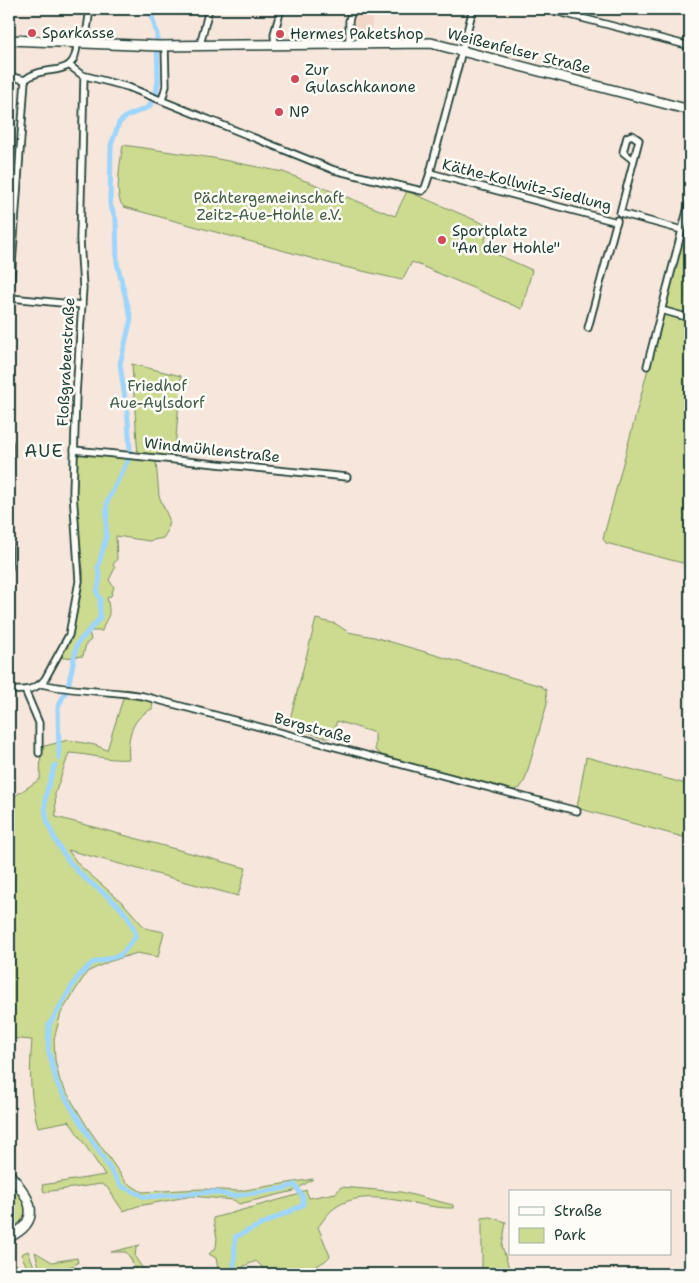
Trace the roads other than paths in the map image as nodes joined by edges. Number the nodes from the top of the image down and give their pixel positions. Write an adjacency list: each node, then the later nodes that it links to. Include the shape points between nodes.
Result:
1 (90, 9): 8 (street)
2 (209, 9): 11 (street)
3 (280, 9): 10 (street)
4 (352, 9): 9 (street)
5 (473, 9): 14 (street)
6 (546, 9): 13 (street)
7 (9, 40): 8 (street, Weißenfelser Straße)
8 (81, 43): 12 (street, Weißenfelser Straße); 15 (street)
9 (349, 43): 10 (street, Weißenfelser Straße); 14 (street, Weißenfelser Straße, via 425,43)
10 (275, 44): 11 (street, Weißenfelser Straße)
11 (200, 45): 12 (street, Weißenfelser Straße)
12 (159, 46): 19 (street, via 166,86)
13 (690, 46)
14 (462, 51): 20 (street, Weißenfelser Straße); 22 (street)
15 (70, 66): 17 (street); 18 (street)
16 (9, 76): 18 (street)
17 (84, 76): 19 (street, via 124,85); 31 (street, Floßgrabenstraße, via 80,233)
18 (25, 80): 24 (street)
19 (158, 98): 22 (street, via 334,170 422,191)
20 (690, 110)
21 (633, 160): 27 (street, Käthe-Kollwitz-Siedlung)
22 (430, 174): 28 (street, Käthe-Kollwitz-Siedlung)
23 (9, 184): 24 (street)
24 (17, 185): 30 (street)
25 (690, 199): 26 (street)
26 (689, 207): 29 (street)
27 (620, 214): 28 (street, Käthe-Kollwitz-Siedlung); 29 (street, Käthe-Kollwitz-Siedlung)
28 (617, 222): 35 (street, Käthe-Kollwitz-Siedlung)
29 (682, 230): 33 (street)
30 (11, 298): 31 (street); 32 (street)
31 (82, 305): 38 (street, Floßgrabenstraße)
32 (9, 308)
33 (661, 310): 34 (street); 36 (street)
34 (690, 318)
35 (588, 328)
36 (647, 366)
37 (9, 443): 40 (street)
38 (74, 450): 39 (street, Windmühlenstraße); 43 (street, Floßgrabenstraße, via 74,527 79,581 69,636)
39 (347, 476)
40 (9, 481)
41 (9, 543): 42 (street)
42 (9, 568)
43 (41, 684): 45 (street); 47 (street, Bergstraße, via 70,690 103,690 143,696)
44 (9, 690): 45 (street)
45 (25, 690): 46 (street, via 39,723)
46 (39, 753)
47 (577, 812)
48 (9, 1174): 49 (street, via 26,1194 30,1209 24,1228)
49 (14, 1235)

